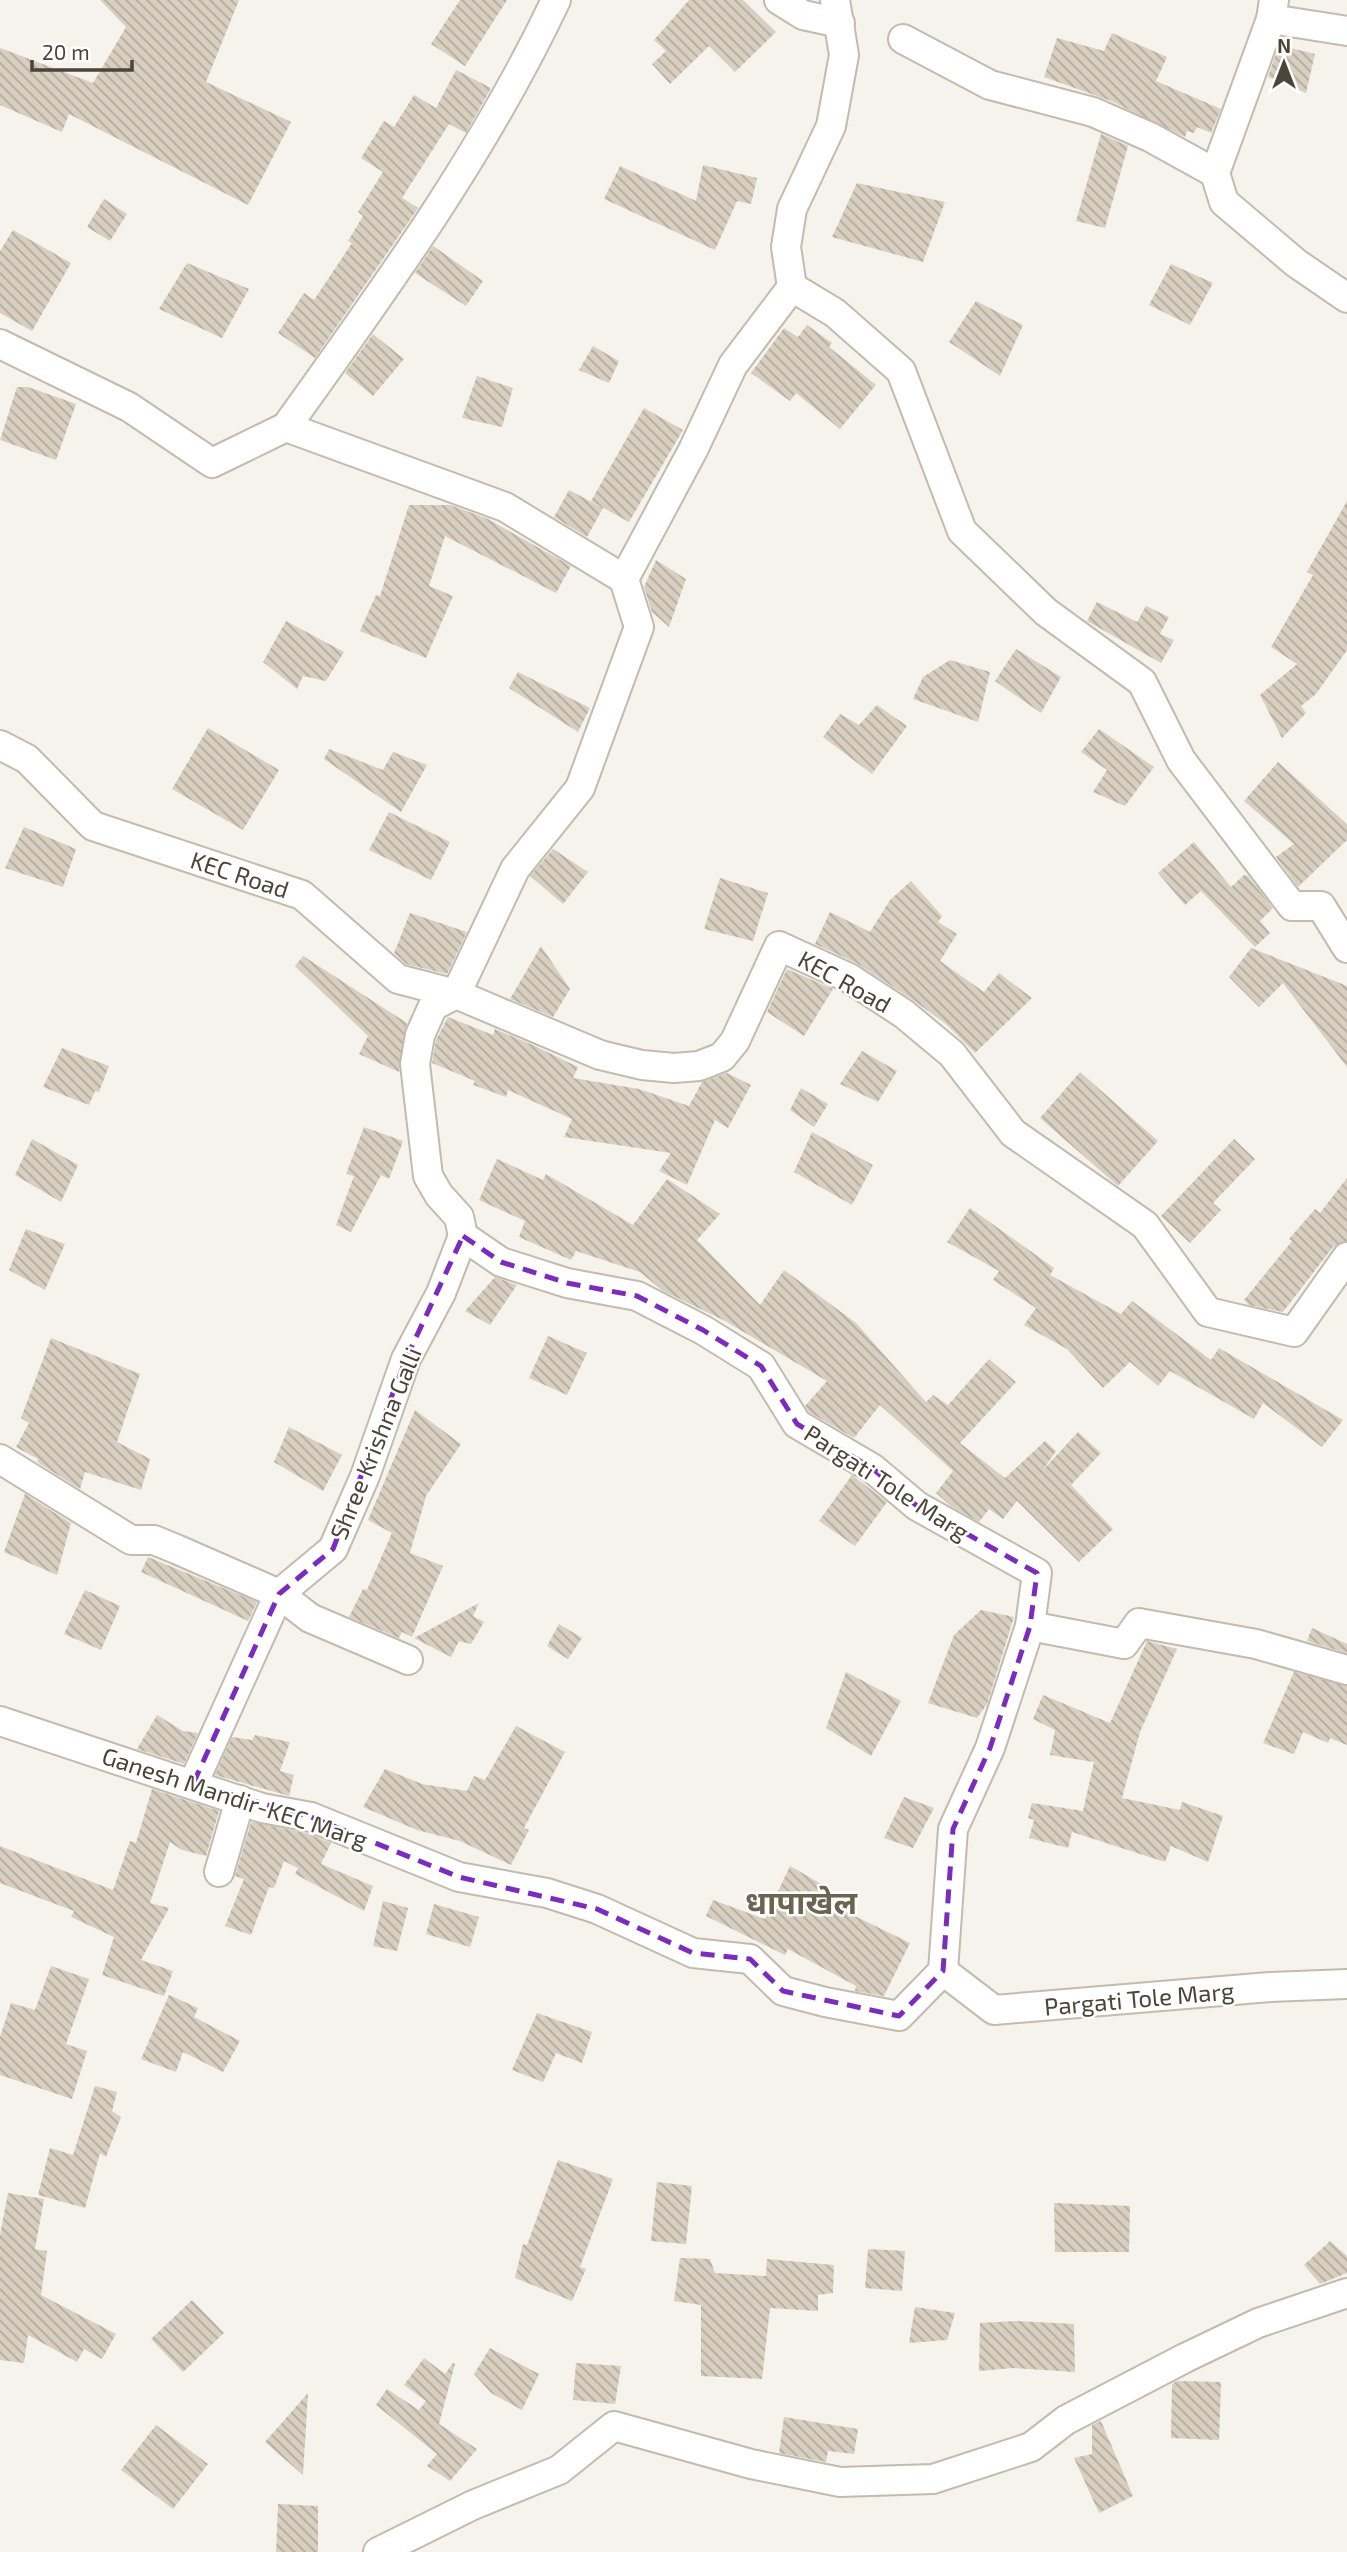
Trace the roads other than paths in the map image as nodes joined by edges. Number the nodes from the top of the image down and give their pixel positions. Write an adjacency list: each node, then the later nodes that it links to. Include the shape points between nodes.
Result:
1 (556, 0): 11 (street, via 526,65 418,243)
2 (779, 0): 4 (street, via 803,15)
3 (1272, 9): 5 (street); 7 (street)
4 (838, 11): 8 (street, via 844,55 831,126 792,209 786,247)
5 (1347, 31)
6 (903, 39): 7 (street, via 990,85 1093,112)
7 (1215, 173): 9 (street, via 1224,202 1296,263)
8 (792, 287): 12 (street, via 733,365); 14 (street, via 835,313 901,371 962,531 1046,612 1142,682 1181,760 1292,906 1321,906)
9 (1347, 298)
10 (0, 344): 11 (street, via 129,407 212,463)
11 (286, 427): 12 (street, via 505,507)
12 (624, 579): 15 (street, via 639,627 580,788 515,869)
13 (0, 745): 15 (street, KEC Road, via 27,759 93,825 302,895 398,979)
14 (1347, 948)
15 (456, 994): 16 (street, Pargati Tole Marg, via 433,1006 420,1035 415,1064 428,1176 458,1217); 17 (street, KEC Road, via 600,1055 642,1065 699,1066 722,1057 736,1041 779,946 849,978 904,1014 952,1054 1013,1133 1145,1225 1208,1312 1294,1332)
16 (463, 1236): 19 (street, Shree Krishna Galli, via 441,1293 406,1359 365,1476 333,1549); 20 (street, Pargati Tole Marg, via 501,1262 568,1283 637,1296 761,1366 797,1424 872,1468 917,1506 1037,1573)
17 (1347, 1257)
18 (0, 1459): 19 (street, via 131,1540 153,1540)
19 (279, 1594): 21 (street, via 310,1618); 24 (street, Shree Krishna Galli)
20 (1030, 1626): 22 (street, via 1124,1644 1139,1623 1256,1644); 27 (street, via 990,1748 953,1829)
21 (408, 1660)
22 (1347, 1670)
23 (0, 1721): 24 (street, Ganesh Mandir-KEC Marg)
24 (193, 1784): 25 (street, Ganesh Mandir-KEC Marg)
25 (240, 1800): 26 (street); 27 (street, Ganesh Mandir-KEC Marg, via 311,1817 459,1877 547,1893 597,1909 693,1953 750,1959 783,1991 825,2002 899,2016)
26 (219, 1872)
27 (943, 1971): 28 (street, Pargati Tole Marg, via 994,2010)
28 (1347, 1984)
29 (1347, 2293): 30 (street, via 1258,2323 1185,2358 1066,2420 1031,2447 933,2479 840,2482 751,2464 614,2426 559,2470 473,2505)
30 (378, 2552)

